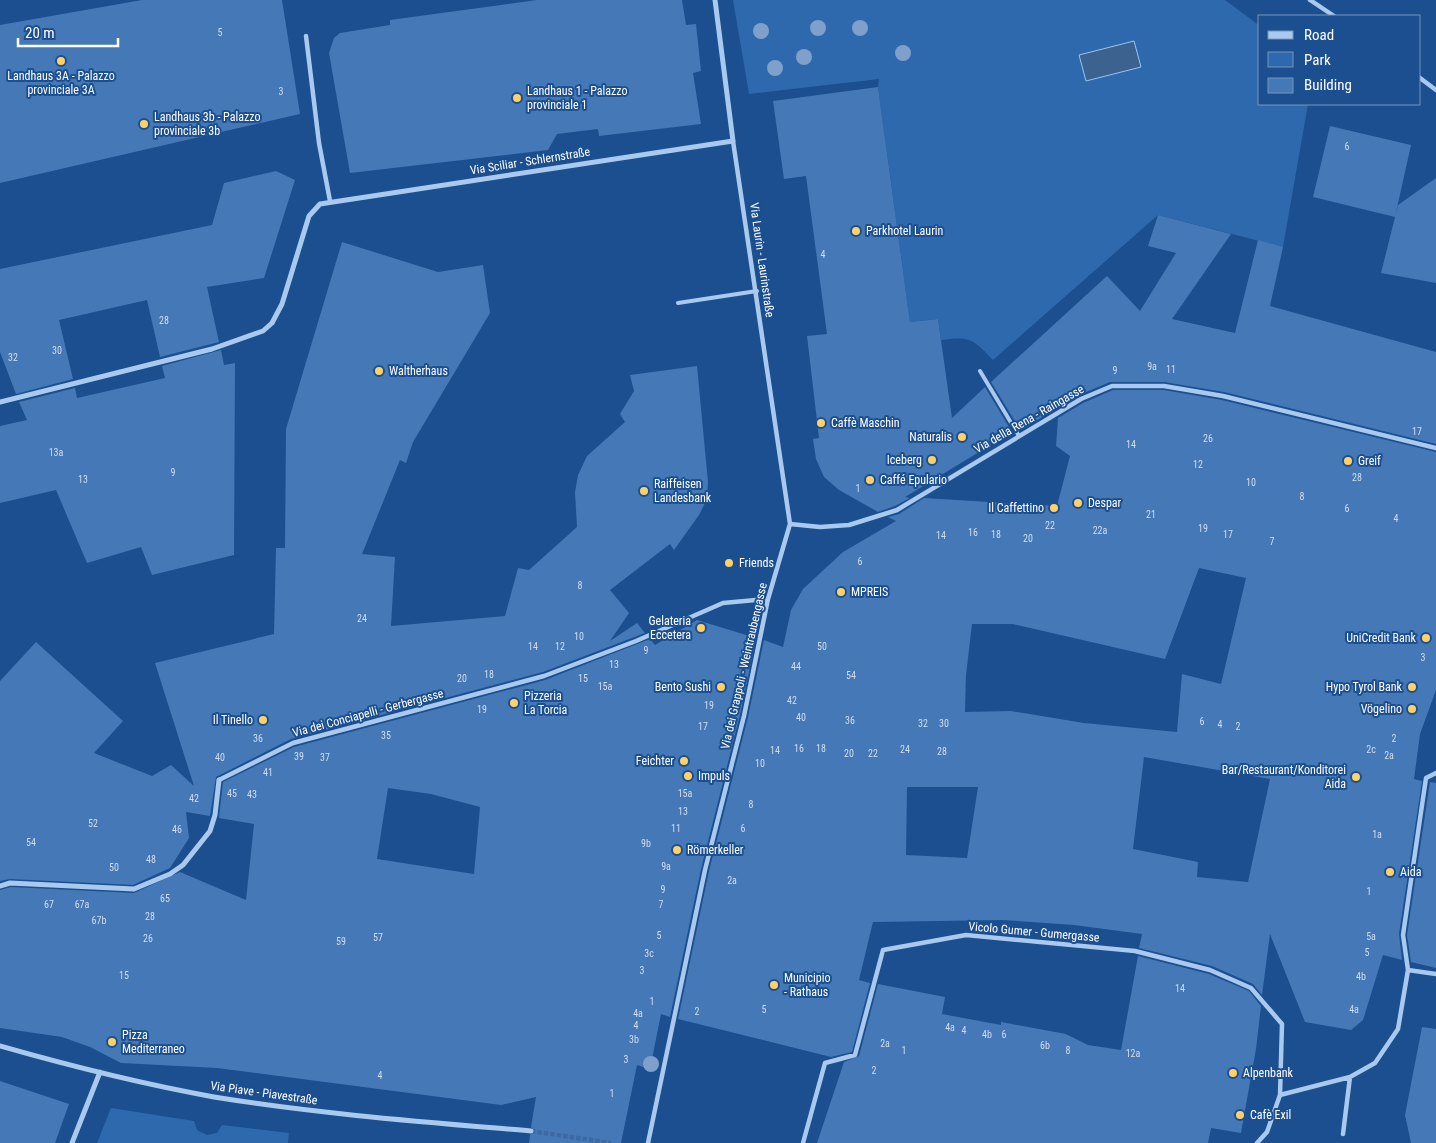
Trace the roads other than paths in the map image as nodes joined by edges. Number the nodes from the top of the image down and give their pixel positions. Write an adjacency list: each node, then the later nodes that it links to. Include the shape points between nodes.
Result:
1 (715, 0): 7 (street, Via Laurin - Laurinstraße)
2 (1310, 0): 3 (street)
3 (1332, 15)
4 (306, 36): 8 (street, via 319,143)
5 (1421, 79): 6 (street)
6 (1436, 90)
7 (734, 141): 8 (street, Via Sciliar - Schlernstraße); 9 (street, Via Laurin - Laurinstraße)
8 (330, 201): 12 (street, via 313,208 282,304 272,323 263,331 212,349)
9 (756, 291): 10 (lane); 15 (street, Via Laurin - Laurinstraße)
10 (678, 303)
11 (980, 371): 13 (lane)
12 (0, 402)
13 (1019, 436): 14 (street, Via della Rena - Raingasse, via 1081,399 1112,386 1164,386 1232,398); 15 (street, Via della Rena - Raingasse, via 896,510 850,526)
14 (1436, 448)
15 (790, 524): 16 (street, Via dei Grappoli - Weintraubengasse)
16 (768, 599): 18 (street, Via dei Conciapelli - Gerbergasse, via 723,603 544,676 293,743); 29 (street, Via dei Grappoli - Weintraubengasse, via 744,716 705,870)
17 (1436, 773): 20 (street, via 1426,778 1403,935)
18 (219, 780): 19 (street, Via dei Conciapelli - Gerbergasse, via 210,831 183,865 170,874 134,889)
19 (0, 886)
20 (1408, 970): 21 (street); 24 (street, via 1398,1028 1375,1063)
21 (1436, 974)
22 (0, 1046): 23 (street, Via Piave - Piavestraße)
23 (100, 1072): 26 (street, Via Piave - Piavestraße, via 214,1097 350,1115); 28 (street)
24 (1350, 1078): 25 (street); 27 (street)
25 (1280, 1095): 30 (street, Vicolo Gumer - Gumergasse, via 1282,1024 1251,988 1210,970 1135,951 966,935 883,950 855,1055 825,1063); 31 (street, via 1267,1132)
26 (530, 1131)
27 (1344, 1134)
28 (72, 1143)
29 (648, 1143)
30 (803, 1143)
31 (1257, 1143)

